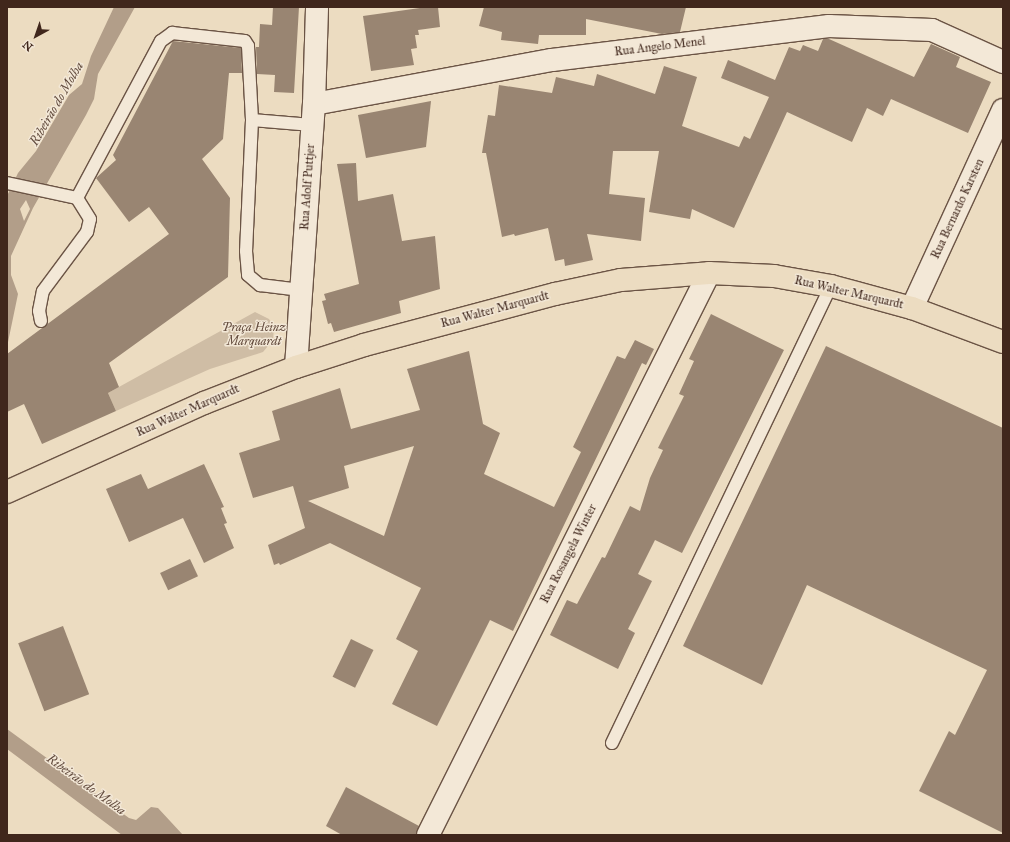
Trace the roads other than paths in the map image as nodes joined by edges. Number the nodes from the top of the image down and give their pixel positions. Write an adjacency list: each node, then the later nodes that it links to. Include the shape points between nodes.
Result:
1 (317, 7): 4 (street, Rua Adolf Puttjer)
2 (1003, 62): 4 (street, Rua Angelo Menel, via 932,30 829,26 552,60)
3 (1003, 110): 11 (street, Rua Bernardo Karsten)
4 (313, 114): 5 (lane); 10 (street, Rua Adolf Puttjer)
5 (252, 120): 7 (lane, via 248,46 245,42 172,33 166,35); 10 (lane, via 246,251 248,275 260,285)
6 (7, 183): 7 (lane)
7 (77, 198): 12 (lane, via 90,219 87,232 44,291 38,310)
8 (709, 273): 9 (main road, Rua Walter Marquardt, via 774,276); 14 (main road, Rua Walter Marquardt, via 621,280 555,294 364,345); 17 (street, Rua Rosangela Winter)
9 (831, 286): 11 (main road, Rua Walter Marquardt); 16 (lane)
10 (301, 290): 14 (street, Rua Adolf Puttjer)
11 (912, 308): 13 (main road, Rua Walter Marquardt)
12 (41, 321)
13 (1003, 342)
14 (296, 367): 15 (main road, Rua Walter Marquardt, via 204,403)
15 (7, 492)
16 (612, 743)
17 (428, 835)

